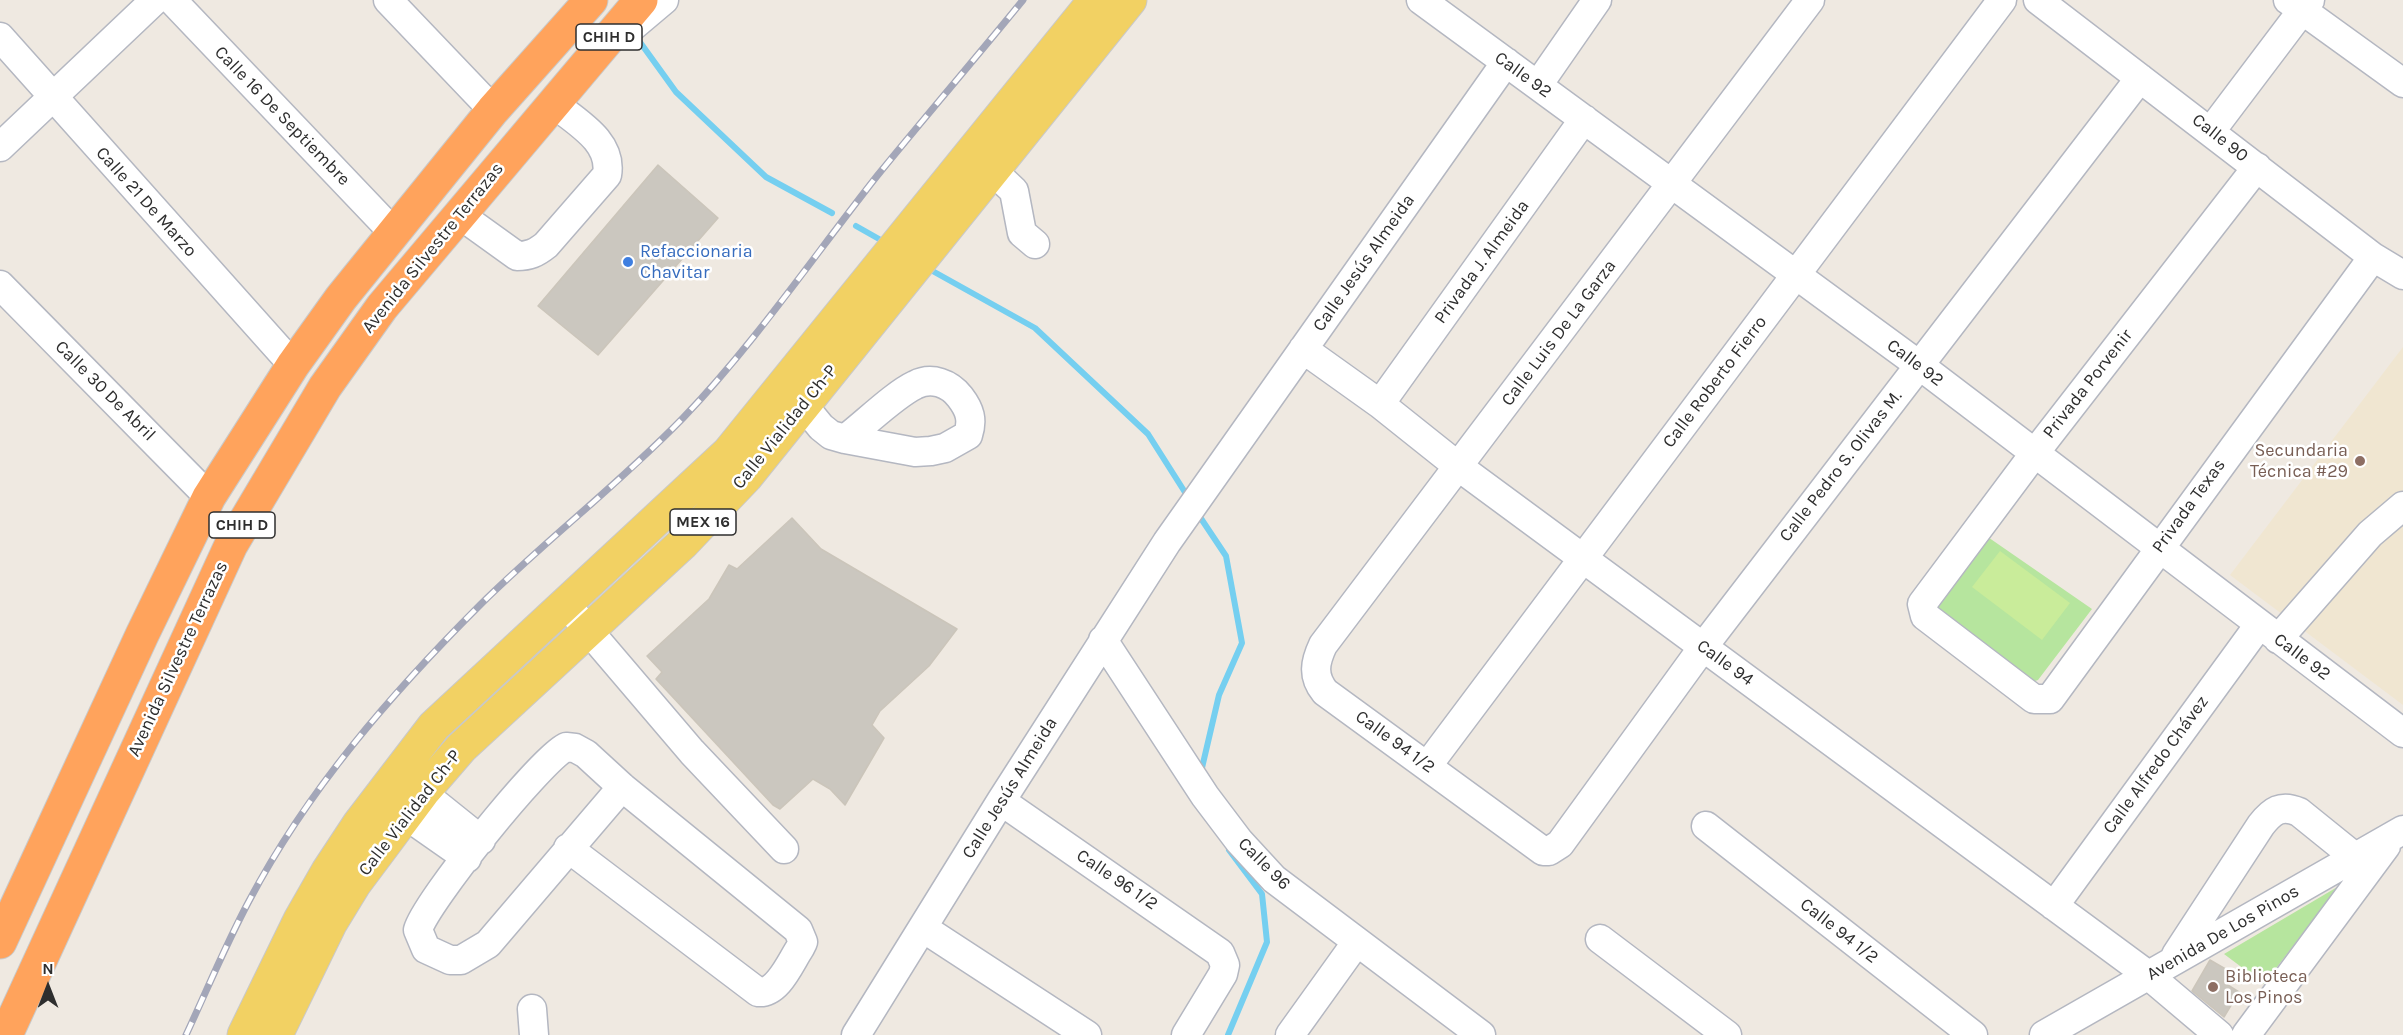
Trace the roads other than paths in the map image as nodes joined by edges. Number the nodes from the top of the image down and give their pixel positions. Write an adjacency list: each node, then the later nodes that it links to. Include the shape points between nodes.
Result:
1 (155, 0): 23 (street)
2 (172, 0): 33 (street, Calle 16 De Septiembre)
3 (388, 0): 25 (street)
4 (580, 0): 17 (street, CHIH D)
5 (591, 0): 17 (highway)
6 (641, 0): 19 (highway, Avenida Silvestre Terrazas / CHIH D)
7 (664, 0): 19 (street, CHIH D)
8 (1095, 0): 29 (main road, Calle Vialidad Ch-P / MEX 16)
9 (1130, 0): 29 (main road, Calle Vialidad Ch-P / MEX 16)
10 (1421, 0): 18 (street, Calle 92)
11 (1597, 0): 22 (street)
12 (1810, 0): 31 (street, Calle Luis De La Garza)
13 (2002, 0): 36 (street, Calle Roberto Fierro)
14 (2038, 0): 20 (street, Calle 90)
15 (2300, 4): 21 (street); 27 (street)
16 (0, 37): 23 (street, Calle 21 De Marzo)
17 (549, 47): 25 (highway, CHIH D)
18 (1506, 62): 22 (street, Calle 92); 39 (street, Calle Jesús Almeida)
19 (576, 74): 24 (highway, Avenida Silvestre Terrazas / CHIH D)
20 (2140, 78): 27 (street, Calle 90); 41 (street, Calle Pedro S. Olivas M.)
21 (2403, 83)
22 (1538, 85): 26 (street, Calle 92)
23 (53, 99): 28 (street); 40 (street, Calle 21 De Marzo)
24 (553, 103): 32 (highway, Avenida Silvestre Terrazas / CHIH D); 32 (street, via 608,153 608,175 546,245 526,256 517,256)
25 (493, 110): 33 (highway, CHIH D)
26 (1584, 119): 31 (street, Calle 92); 43 (street, Privada J. Almeida)
27 (2211, 131): 30 (street, Calle 90)
28 (0, 147)
29 (983, 160): 34 (street, via 1014,191 1022,232); 42 (main road, Calle Vialidad Ch-P / MEX 16)
30 (2257, 167): 35 (street, Calle 90); 45 (street, Privada Porvenir)
31 (1670, 183): 36 (street, Calle 92); 46 (street, Calle Luis De La Garza)
32 (460, 214): 78 (highway, Avenida Silvestre Terrazas / CHIH D, via 382,307 325,387 231,545)
33 (393, 232): 40 (highway, CHIH D)
34 (1035, 244)
35 (2373, 257): 37 (street, Calle 90); 49 (street, Privada Texas)
36 (1795, 274): 41 (street, Calle 92); 50 (street, Calle Roberto Fierro)
37 (2403, 275)
38 (0, 285): 47 (street, Calle 30 De Abril)
39 (1304, 349): 43 (street, Calle 94); 54 (street, Calle Jesús Almeida, via 1167,542)
40 (293, 365): 47 (highway, CHIH D)
41 (1919, 365): 45 (street, Calle 92); 55 (street, Calle Pedro S. Olivas M.)
42 (794, 394): 44 (street, via 831,435); 51 (main road, Calle Vialidad Ch-P / MEX 16); 52 (main road, Calle Vialidad Ch-P / MEX 16, via 746,477 682,544)
43 (1380, 404): 46 (street, Calle 94)
44 (845, 439)
45 (2034, 454): 49 (street, Calle 92); 57 (street, Privada Porvenir, via 1922,604 1925,616 2034,699)
46 (1459, 467): 50 (street, Calle 94); 56 (street, Calle Luis De La Garza, via 1323,645)
47 (210, 497): 73 (highway, CHIH D)
48 (2403, 506): 53 (street, Calle Alfredo Chávez)
49 (2158, 549): 53 (street, Calle 92); 57 (street, Privada Texas)
50 (1583, 559): 55 (street, Calle 94); 59 (street, Calle Roberto Fierro)
51 (565, 603): 52 (street); 61 (main road, Calle Vialidad Ch-P / MEX 16, via 434,726)
52 (588, 630): 61 (main road, Calle Vialidad Ch-P / MEX 16, via 461,748); 67 (street, via 692,752)
53 (2268, 632): 58 (street, Calle 92); 70 (street, Calle Alfredo Chávez)
54 (1103, 640): 62 (street, Calle Jesús Almeida); 74 (street, Calle 96, via 1239,841 1274,879)
55 (1702, 647): 68 (street, Calle Pedro S. Olivas M., via 1560,844); 70 (street, Calle 94)
56 (1315, 669): 59 (street, Calle 94 1/2, via 1325,692)
57 (2050, 699)
58 (2403, 734)
59 (1428, 765): 68 (street, Calle 94 1/2)
60 (622, 787): 65 (street); 65 (street, via 798,930 803,942 774,987 765,993 758,992); 66 (street, via 586,754 566,747 547,761)
61 (402, 794): 66 (street); 79 (main road, Calle Vialidad Ch-P / MEX 16, via 358,824 300,920); 80 (main road, Calle Vialidad Ch-P / MEX 16, via 330,924)
62 (1001, 801): 71 (street, Calle Jesús Almeida); 82 (street, Calle 96 1/2, via 1213,946 1226,965)
63 (1706, 826): 86 (street, Calle 94 1/2)
64 (2398, 833): 69 (street, Avenida De Los Pinos); 89 (street)
65 (568, 848): 66 (street, via 488,944 461,960 450,960 426,949 418,930 425,913)
66 (474, 849)
67 (784, 849)
68 (1543, 851)
69 (2356, 858): 75 (street, Avenida De Los Pinos); 75 (street, via 2299,812 2288,808 2273,812 2260,825)
70 (2054, 906): 76 (street, Calle 94)
71 (923, 928): 77 (street, Calle Jesús Almeida); 81 (street)
72 (1600, 939): 85 (street)
73 (0, 942)
74 (1356, 943): 83 (street); 84 (street, Calle 96)
75 (2173, 960): 76 (street, Avenida De Los Pinos)
76 (2148, 975): 87 (street, Avenida De Los Pinos); 88 (street, Calle 94)
77 (860, 1034)
78 (6, 1035)
79 (244, 1035)
80 (276, 1035)
81 (1086, 1035)
82 (1186, 1035)
83 (1290, 1035)
84 (1481, 1035)
85 (1727, 1035)
86 (1973, 1035)
87 (2044, 1035)
88 (2219, 1035)
89 (2246, 1035)

